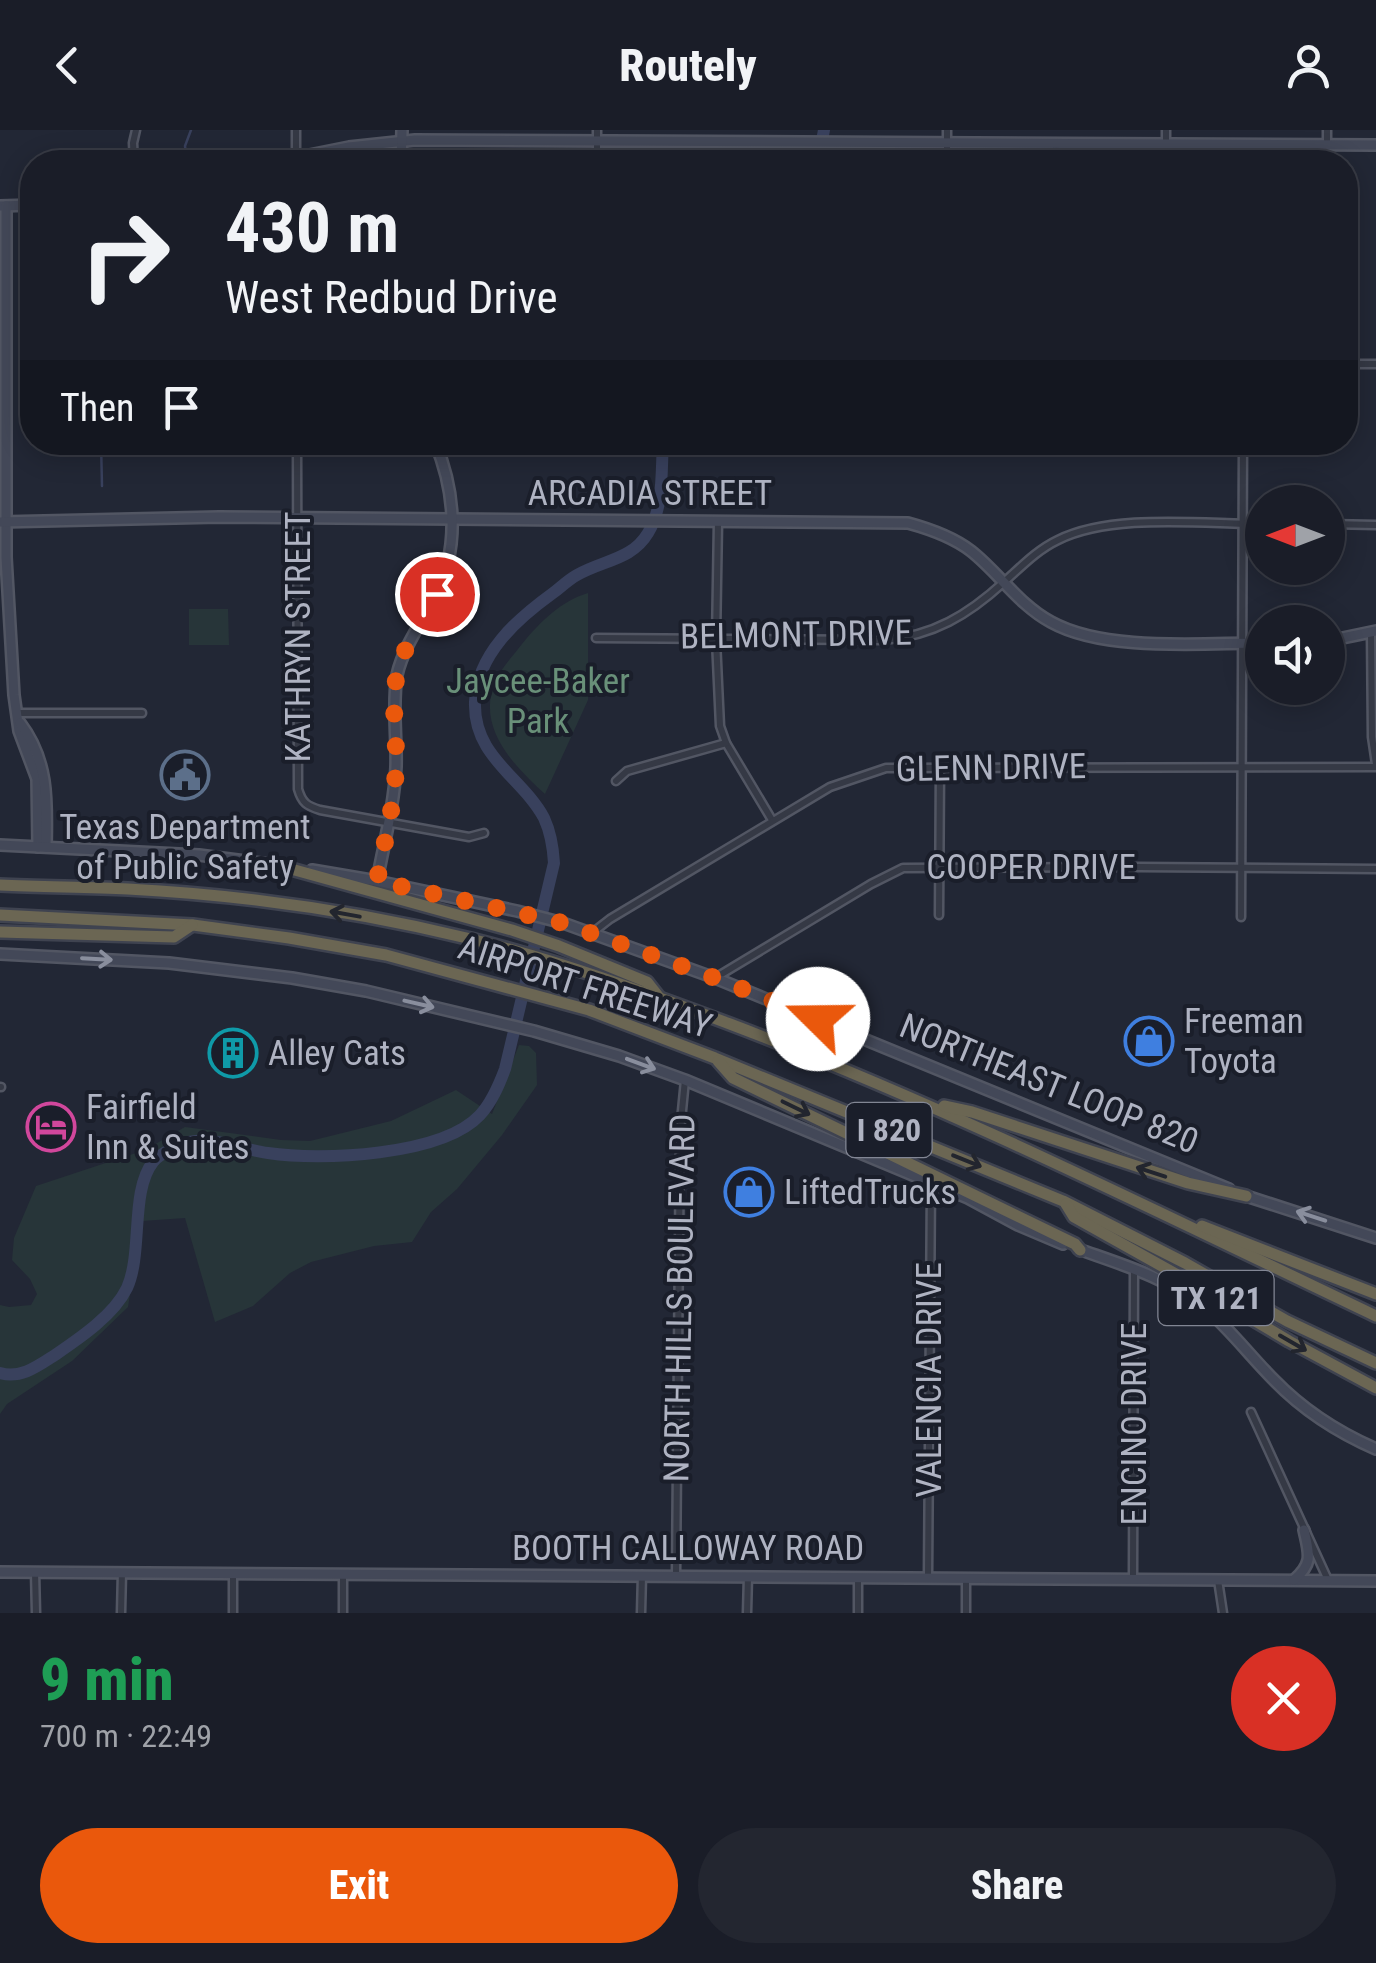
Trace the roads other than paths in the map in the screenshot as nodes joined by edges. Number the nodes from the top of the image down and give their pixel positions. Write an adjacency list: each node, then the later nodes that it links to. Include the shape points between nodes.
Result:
1 (947, 130): 6 (street)
2 (1166, 130): 8 (street)
3 (1327, 130): 9 (street)
4 (597, 135): 5 (street); 6 (street)
5 (402, 136): 12 (street)
6 (947, 142): 7 (street); 13 (street)
7 (1056, 144): 8 (street); 14 (street)
8 (1166, 145): 10 (street); 15 (street)
9 (1326, 145): 10 (street); 11 (street)
10 (1274, 146): 16 (street)
11 (1376, 146)
12 (338, 150)
13 (947, 150)
14 (1056, 150)
15 (1166, 150)
16 (1274, 150)
17 (3, 206): 24 (street)
18 (297, 455): 21 (street, KATHRYN STREET)
19 (439, 455): 22 (street)
20 (1243, 455): 25 (street)
21 (297, 517): 22 (street, ARCADIA STREET); 24 (street, ARCADIA STREET); 42 (street, KATHRYN STREET, via 298,790 308,806)
22 (452, 518): 23 (street, ARCADIA STREET); 42 (street, via 448,568 398,671)
23 (718, 520): 28 (street, ARCADIA STREET, via 908,523 957,542); 32 (street)
24 (3, 522): 35 (street)
25 (1243, 524): 28 (street, BELMONT DRIVE, via 1086,529 1038,551); 33 (street)
26 (1345, 524): 27 (street)
27 (1376, 525)
28 (1004, 582): 32 (street, BELMONT DRIVE, via 961,618 904,639); 33 (street, ARCADIA STREET, via 1050,622 1093,638)
29 (1374, 631): 30 (street); 37 (street)
30 (1345, 637)
31 (596, 638): 32 (street, BELMONT DRIVE)
32 (716, 640): 36 (street)
33 (1242, 643): 39 (street)
34 (142, 713): 35 (street)
35 (17, 717): 45 (street, via 46,783)
36 (726, 743): 40 (street, via 627,771); 41 (street)
37 (1376, 766): 39 (street, GLENN DRIVE)
38 (940, 767): 39 (street, GLENN DRIVE); 41 (street, GLENN DRIVE, via 873,770); 47 (street)
39 (1242, 769): 48 (street)
40 (616, 781)
41 (772, 821): 57 (street, GLENN DRIVE)
42 (388, 823): 43 (street, KATHRYN STREET, via 469,837); 50 (street)
43 (484, 832)
44 (0, 845): 45 (street, NORTHEAST LOOP 820)
45 (42, 847): 46 (street, NORTHEAST LOOP 820)
46 (273, 864): 50 (street, NORTHEAST LOOP 820); 60 (highway, via 559,946 647,982)
47 (938, 866): 48 (street, COOPER DRIVE); 53 (street); 59 (street, COOPER DRIVE, via 891,872)
48 (1242, 868): 49 (street, COOPER DRIVE); 54 (street)
49 (1376, 869)
50 (377, 881): 57 (street, NORTHEAST LOOP 820)
51 (0, 887): 60 (highway, AIRPORT FREEWAY / I 820, one-way to 51, via 436,931 246,899)
52 (0, 915): 55 (highway, AIRPORT FREEWAY / I 820)
53 (939, 915)
54 (1241, 917)
55 (193, 925): 56 (highway, via 174,937); 61 (highway, AIRPORT FREEWAY / I 820, via 386,955 589,1010)
56 (0, 932)
57 (591, 934): 59 (street, NORTHEAST LOOP 820)
58 (0, 954): 62 (street, one-way to 62, via 228,969 366,992 534,1031)
59 (715, 978): 65 (street, NORTHEAST LOOP 820)
60 (658, 997): 63 (highway, AIRPORT FREEWAY / I 820)
61 (715, 1058): 66 (highway, AIRPORT FREEWAY / I 820, one-way to 66); 69 (highway, one-way to 69, via 734,1078)
62 (685, 1080): 64 (street); 84 (street, NORTH HILLS BOULEVARD)
63 (920, 1101): 65 (highway, one-way to 63); 67 (highway, AIRPORT FREEWAY / I 820)
64 (931, 1183): 69 (street); 87 (street, VALENCIA DRIVE)
65 (1246, 1196): 68 (street, NORTHEAST LOOP 820, one-way to 65)
66 (1064, 1201): 73 (highway, I 820); 74 (highway, AIRPORT FREEWAY / TX 121, one-way to 74, via 1074,1217)
67 (1164, 1214): 71 (highway, I 820); 72 (highway, AIRPORT FREEWAY / TX 121)
68 (1375, 1238)
69 (1080, 1250): 70 (street)
70 (1134, 1269): 76 (street, via 1194,1300 1307,1410); 89 (street, ENCINO DRIVE)
71 (1376, 1294)
72 (1376, 1316)
73 (1376, 1363)
74 (1376, 1388)
75 (1251, 1412): 77 (street)
76 (1376, 1449)
77 (1304, 1530): 91 (street, via 1309,1563); 92 (street)
78 (0, 1572): 79 (street, BOOTH CALLOWAY ROAD)
79 (36, 1572): 80 (street, BOOTH CALLOWAY ROAD); 94 (street)
80 (122, 1572): 81 (street, BOOTH CALLOWAY ROAD); 95 (street)
81 (233, 1573): 82 (street, BOOTH CALLOWAY ROAD); 96 (street)
82 (343, 1573): 83 (street, BOOTH CALLOWAY ROAD); 97 (street)
83 (642, 1576): 84 (street, BOOTH CALLOWAY ROAD); 98 (street)
84 (676, 1576): 85 (street, BOOTH CALLOWAY ROAD)
85 (748, 1576): 86 (street, BOOTH CALLOWAY ROAD); 99 (street)
86 (858, 1577): 87 (street, BOOTH CALLOWAY ROAD); 100 (street)
87 (928, 1578): 88 (street, BOOTH CALLOWAY ROAD)
88 (966, 1578): 89 (street, BOOTH CALLOWAY ROAD); 101 (street)
89 (1134, 1579): 90 (street, BOOTH CALLOWAY ROAD)
90 (1218, 1580): 91 (street, BOOTH CALLOWAY ROAD); 102 (street)
91 (1294, 1580): 92 (street, BOOTH CALLOWAY ROAD)
92 (1328, 1580): 93 (street, BOOTH CALLOWAY ROAD)
93 (1376, 1581)
94 (36, 1613)
95 (121, 1613)
96 (233, 1613)
97 (343, 1613)
98 (641, 1613)
99 (748, 1613)
100 (858, 1613)
101 (966, 1613)
102 (1223, 1613)

